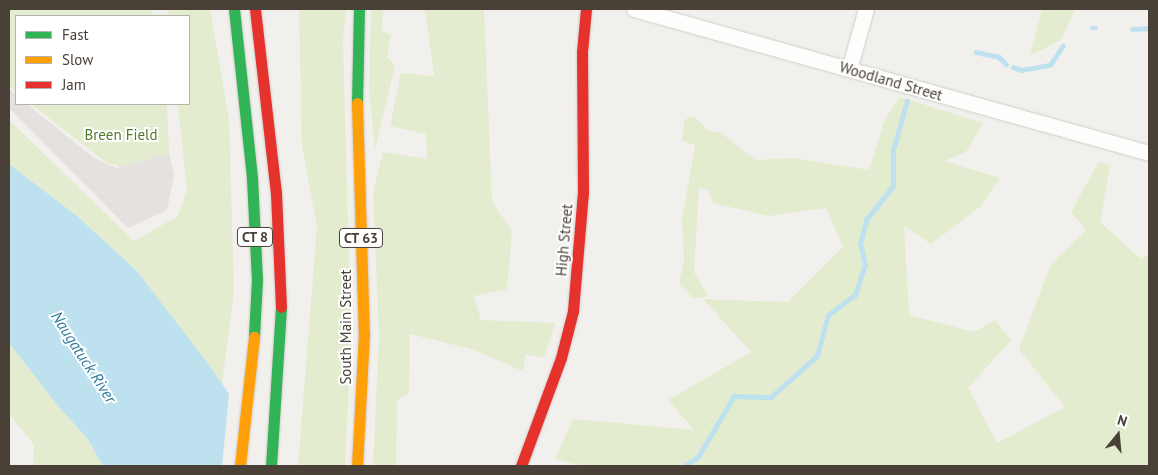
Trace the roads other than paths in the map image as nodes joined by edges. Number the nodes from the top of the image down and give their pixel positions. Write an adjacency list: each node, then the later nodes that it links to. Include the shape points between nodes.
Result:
1 (221, 9): 12 (main road)
2 (234, 9): 12 (main road, CT 8)
3 (255, 9): 10 (main road, CT 8)
4 (359, 9): 15 (main road, South Main Street / CT 63, via 356,80 364,334)
5 (586, 9): 16 (main road, High Street, via 582,52 583,192 573,311 561,358)
6 (634, 9): 9 (street, Woodland Street)
7 (866, 9): 9 (street)
8 (271, 44): 10 (main road)
9 (849, 69): 11 (street, Woodland Street)
10 (268, 120): 14 (main road, CT 8, via 282,294)
11 (1149, 153)
12 (252, 178): 13 (main road, CT 8, via 257,279 255,329)
13 (240, 466)
14 (271, 466)
15 (357, 466)
16 (521, 466)

